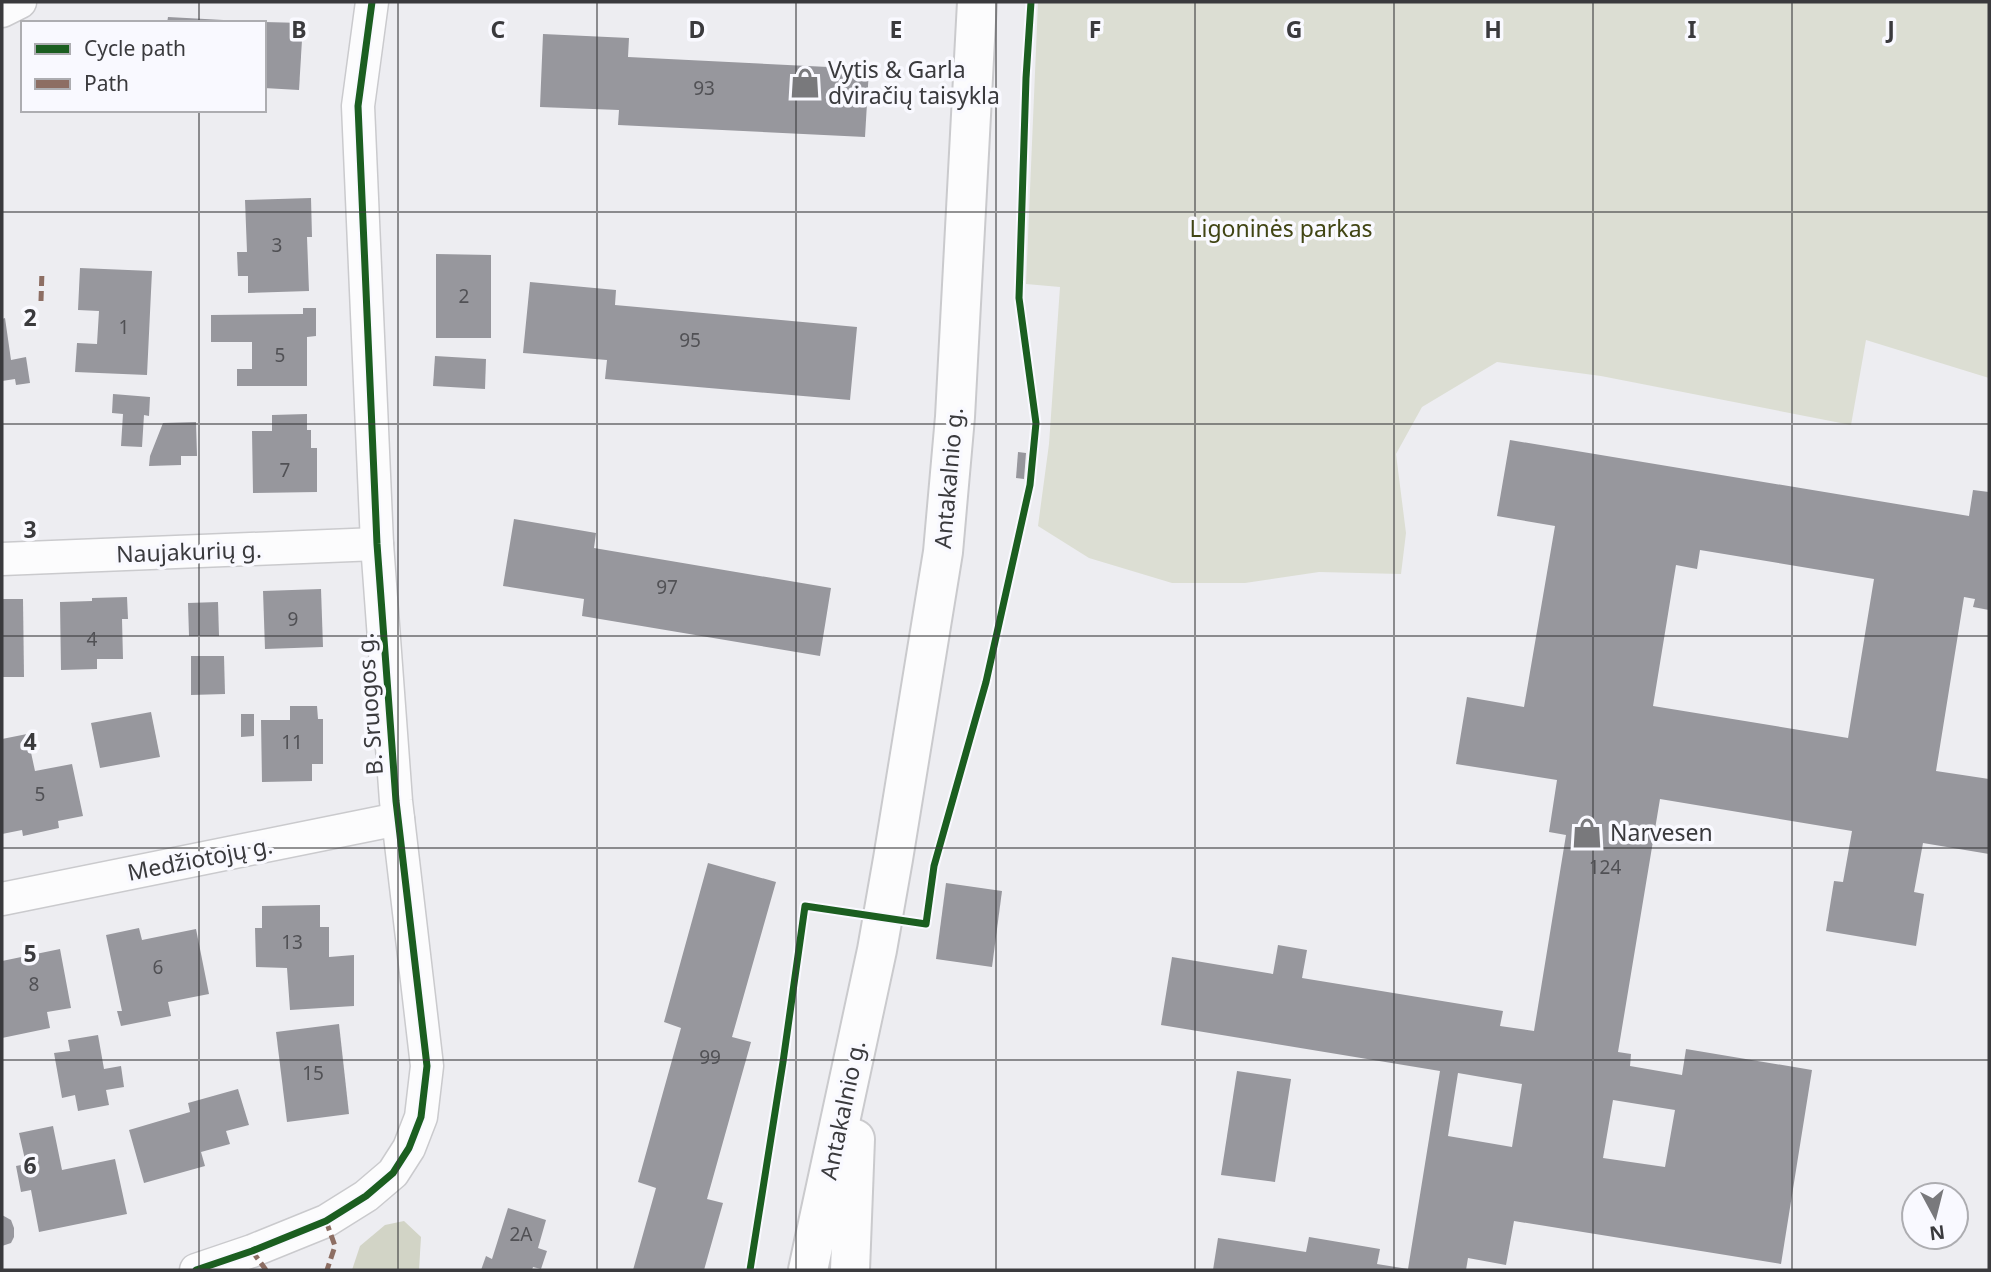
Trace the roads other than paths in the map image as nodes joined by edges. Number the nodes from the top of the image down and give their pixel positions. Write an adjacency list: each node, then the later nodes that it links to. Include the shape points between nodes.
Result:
1 (20, 2): 4 (street)
2 (372, 2): 5 (street, B. Sruogos g., via 358,106)
3 (977, 2): 9 (main road, Antakalnio g., via 955,416 943,552)
4 (2, 11)
5 (377, 544): 6 (street, Naujakurių g.); 7 (street, B. Sruogos g.)
6 (2, 559)
7 (398, 819): 8 (street, Medžiotojų g.); 10 (street, B. Sruogos g., via 427,1066 421,1117 409,1148 393,1173 326,1221)
8 (2, 899)
9 (877, 950): 11 (main road, Antakalnio g.); 12 (main road, Antakalnio g., via 856,1118)
10 (196, 1270)
11 (808, 1270)
12 (850, 1270)

